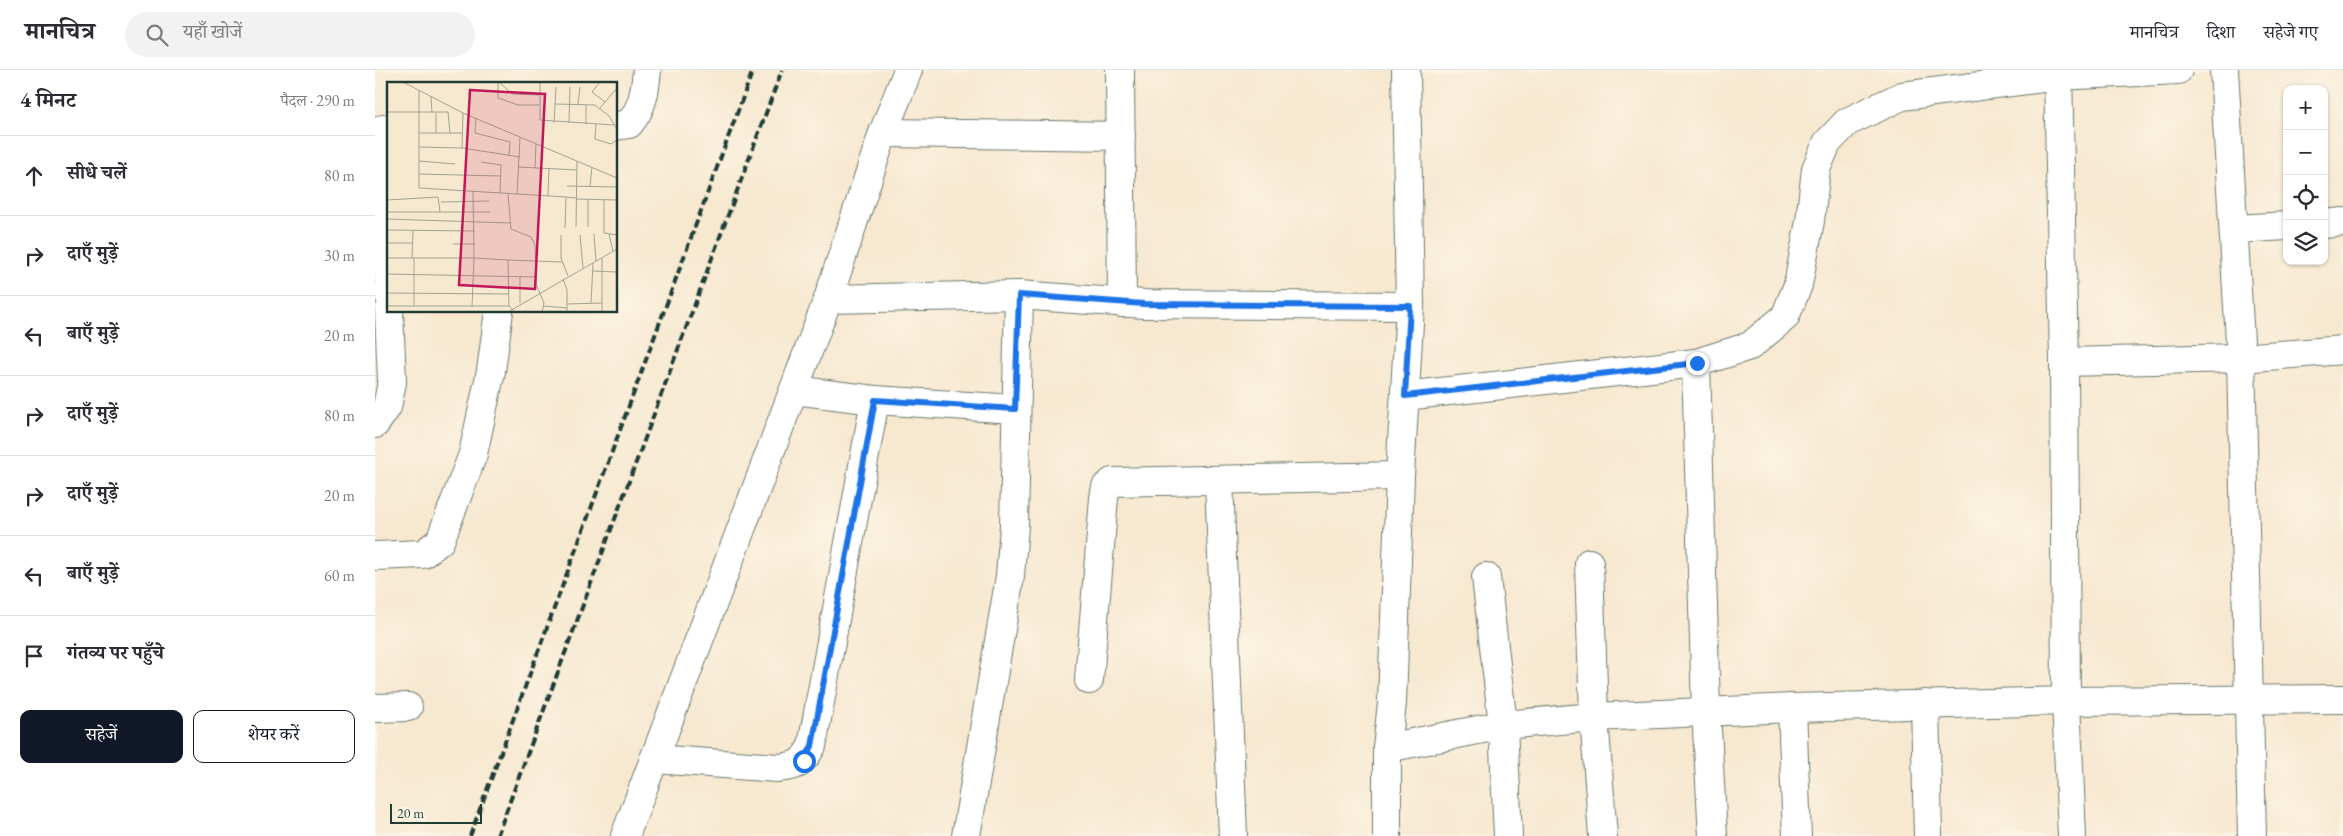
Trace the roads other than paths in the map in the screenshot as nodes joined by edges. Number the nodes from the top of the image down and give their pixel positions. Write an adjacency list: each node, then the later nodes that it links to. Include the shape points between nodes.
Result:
1 (647, 70): 8 (street, via 645,92 638,113 629,124)
2 (908, 70): 10 (street)
3 (1121, 70): 11 (street)
4 (1406, 70): 20 (street)
5 (2178, 70): 7 (street)
6 (2224, 70): 15 (street)
7 (2058, 73): 25 (street); 26 (street, via 1902,96 1847,122 1827,143 1816,169 1798,285 1785,318 1750,346)
8 (617, 126)
9 (382, 129): 16 (street)
10 (883, 133): 11 (street); 18 (street)
11 (1121, 136): 19 (street)
12 (2343, 222): 13 (street)
13 (2328, 224)
14 (2283, 226): 15 (street)
15 (2235, 229): 24 (street)
16 (387, 248)
17 (1019, 295): 18 (street); 19 (street); 30 (street)
18 (828, 299): 27 (street)
19 (1122, 303): 20 (street)
20 (1410, 306): 28 (street)
21 (389, 312): 31 (street, via 391,382 387,407)
22 (499, 312): 34 (street, via 491,371 473,454 440,541 423,554)
23 (2343, 350): 24 (street)
24 (2241, 358): 25 (street); 40 (street)
25 (2064, 362): 39 (street)
26 (1697, 363): 28 (street); 45 (street)
27 (794, 390): 29 (street); 49 (street)
28 (1405, 396): 32 (street)
29 (875, 400): 30 (street); 49 (street, via 812,746 804,761 778,768)
30 (1015, 409): 51 (street, via 1014,526 1010,576)
31 (375, 424)
32 (1400, 476): 33 (street); 48 (street, via 1393,703)
33 (1219, 480): 37 (street, via 1112,482 1106,487); 52 (street)
34 (375, 556)
35 (1589, 563): 46 (street)
36 (1486, 578): 47 (street)
37 (1089, 680)
38 (2343, 699): 40 (street)
39 (2067, 701): 40 (street); 41 (street); 59 (street)
40 (2248, 701): 60 (street)
41 (1925, 704): 44 (street); 58 (street)
42 (408, 707): 43 (street)
43 (375, 708)
44 (1792, 708): 45 (street); 57 (street)
45 (1707, 711): 46 (street); 56 (street)
46 (1594, 717): 47 (street); 55 (street)
47 (1503, 724): 48 (street); 54 (street)
48 (1387, 748): 53 (street)
49 (654, 759): 50 (street)
50 (625, 836)
51 (966, 836)
52 (1233, 836)
53 (1387, 836)
54 (1508, 836)
55 (1603, 836)
56 (1713, 836)
57 (1797, 836)
58 (1928, 836)
59 (2072, 836)
60 (2252, 836)

